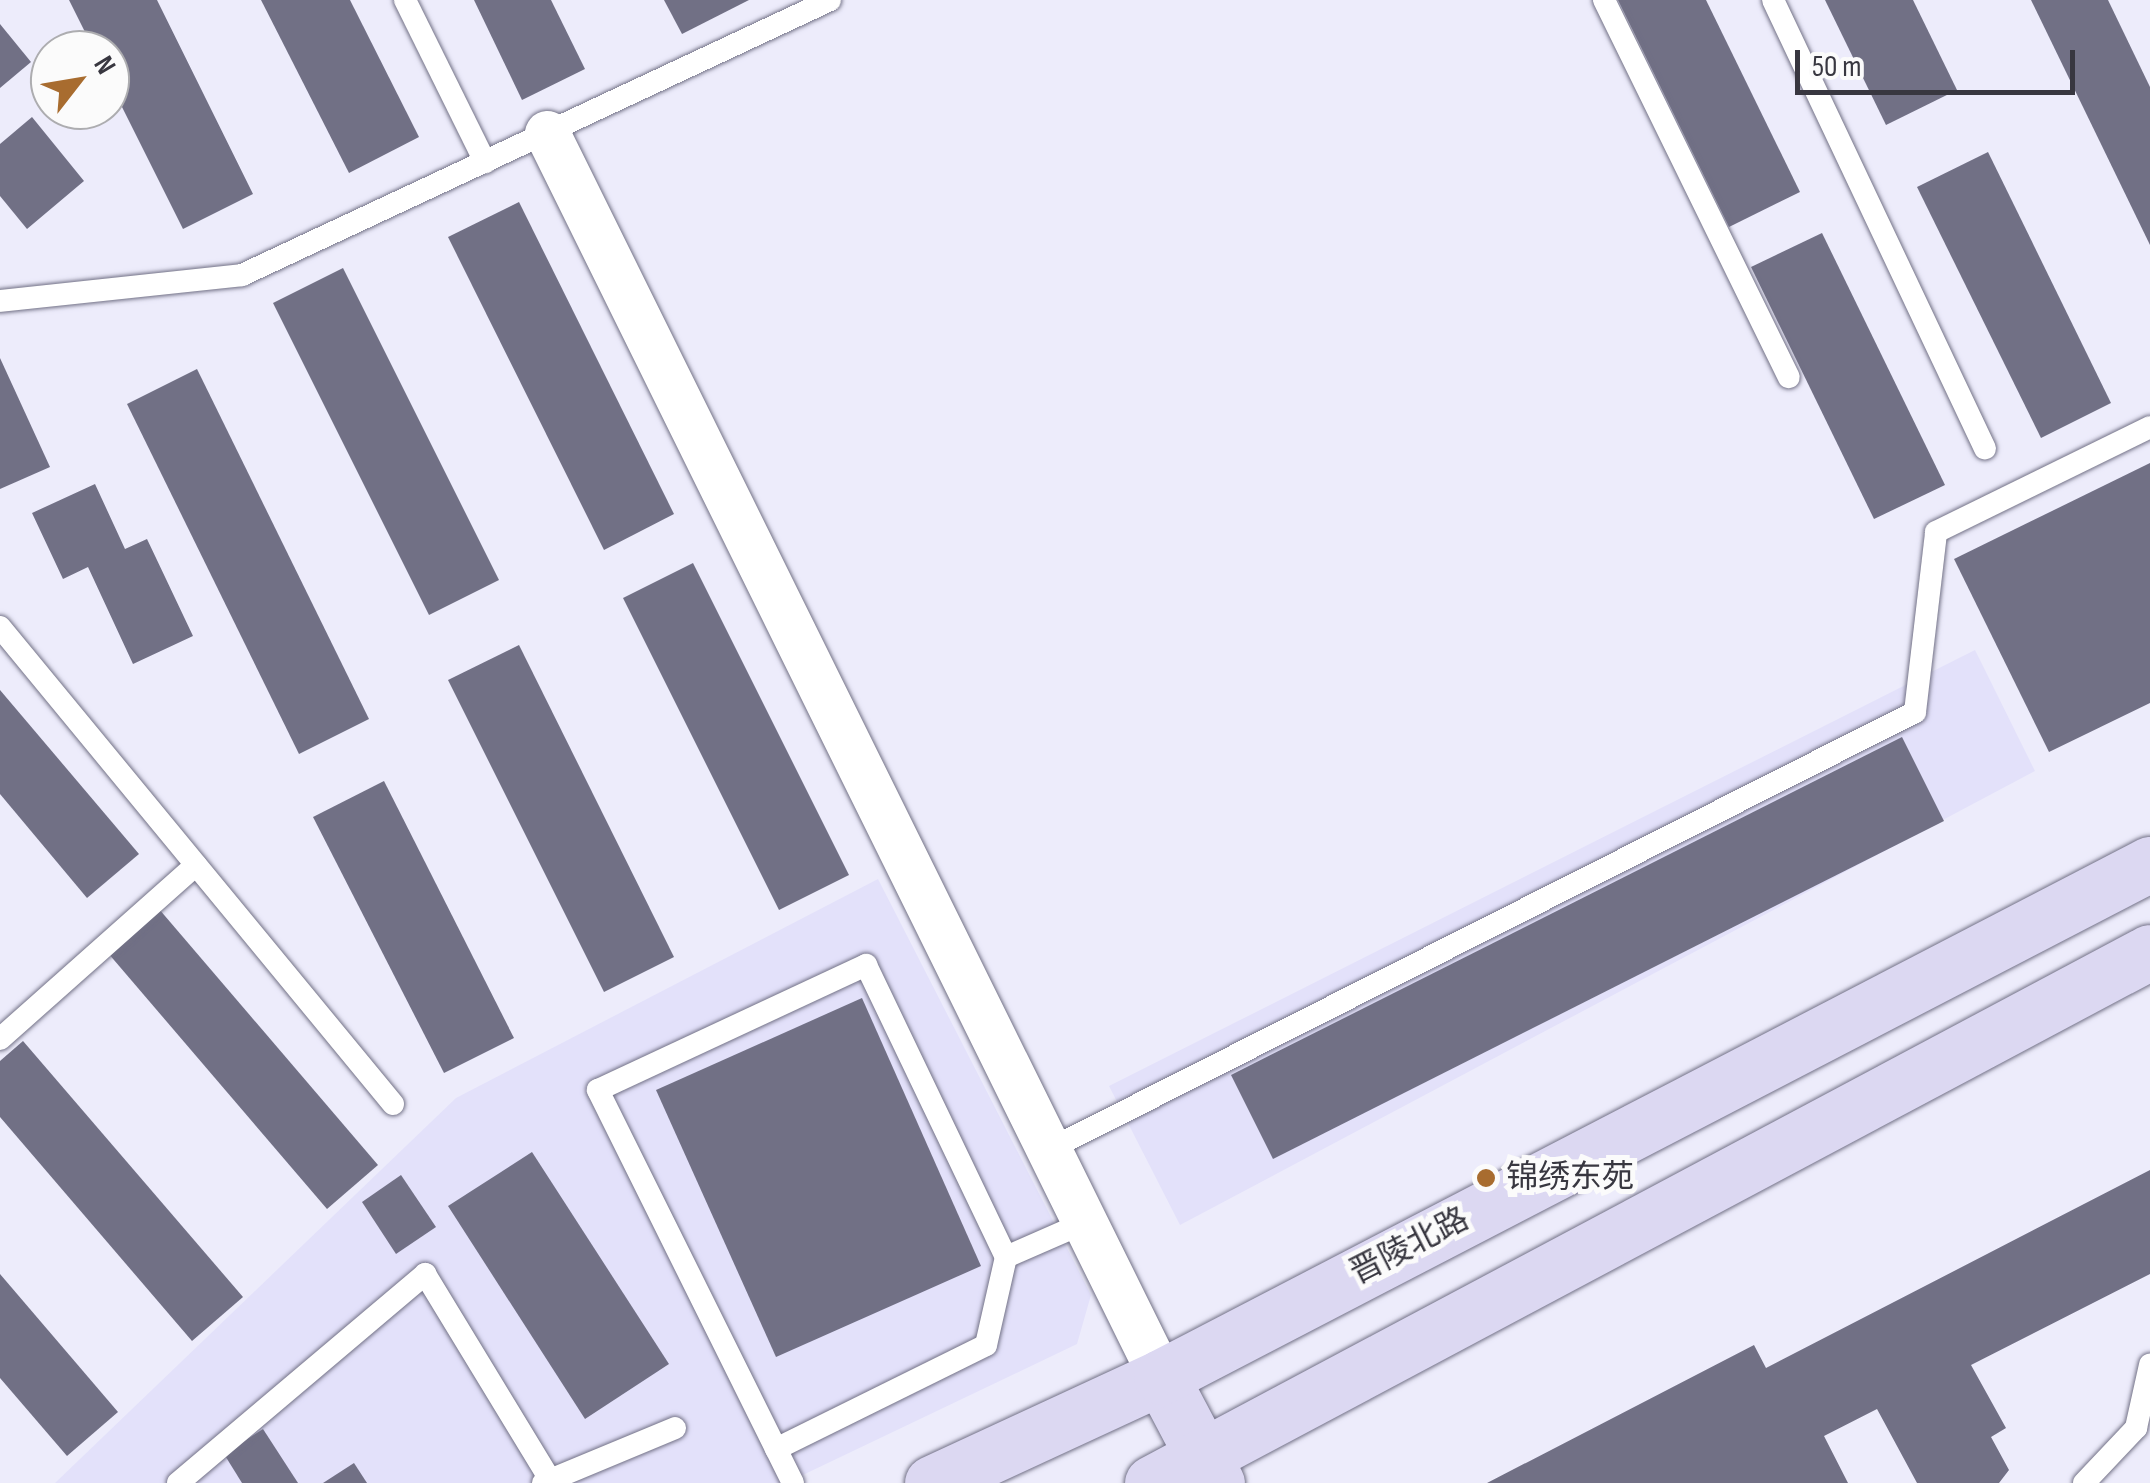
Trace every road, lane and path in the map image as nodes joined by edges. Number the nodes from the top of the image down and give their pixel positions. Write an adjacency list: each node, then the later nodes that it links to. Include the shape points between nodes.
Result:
1 (404, 0): 6 (lane)
2 (830, 0): 5 (lane)
3 (1604, 0): 8 (lane)
4 (1773, 0): 10 (lane)
5 (547, 133): 6 (lane); 17 (street)
6 (485, 162): 7 (lane, via 242,275)
7 (0, 301)
8 (1789, 377)
9 (2150, 427): 17 (lane, via 1936,532 1914,712)
10 (1985, 448)
11 (0, 627): 13 (lane)
12 (2150, 864): 21 (main road, 晋陵北路)
13 (196, 865): 15 (lane); 16 (lane)
14 (2150, 952): 24 (main road)
15 (0, 1039)
16 (392, 1104)
17 (1050, 1149): 18 (street)
18 (1086, 1222): 19 (lane); 21 (street)
19 (1006, 1256): 23 (lane, via 986,1345); 23 (lane, via 866,966 598,1090)
20 (2150, 1365): 30 (lane, via 2136,1428)
21 (1161, 1377): 24 (main road); 28 (main road, 晋陵北路)
22 (675, 1428): 25 (lane)
23 (776, 1450): 27 (lane)
24 (1210, 1470): 29 (main road)
25 (548, 1482): 26 (lane, via 425,1274)
26 (178, 1483)
27 (793, 1483)
28 (932, 1483)
29 (1152, 1483)
30 (2084, 1483)

